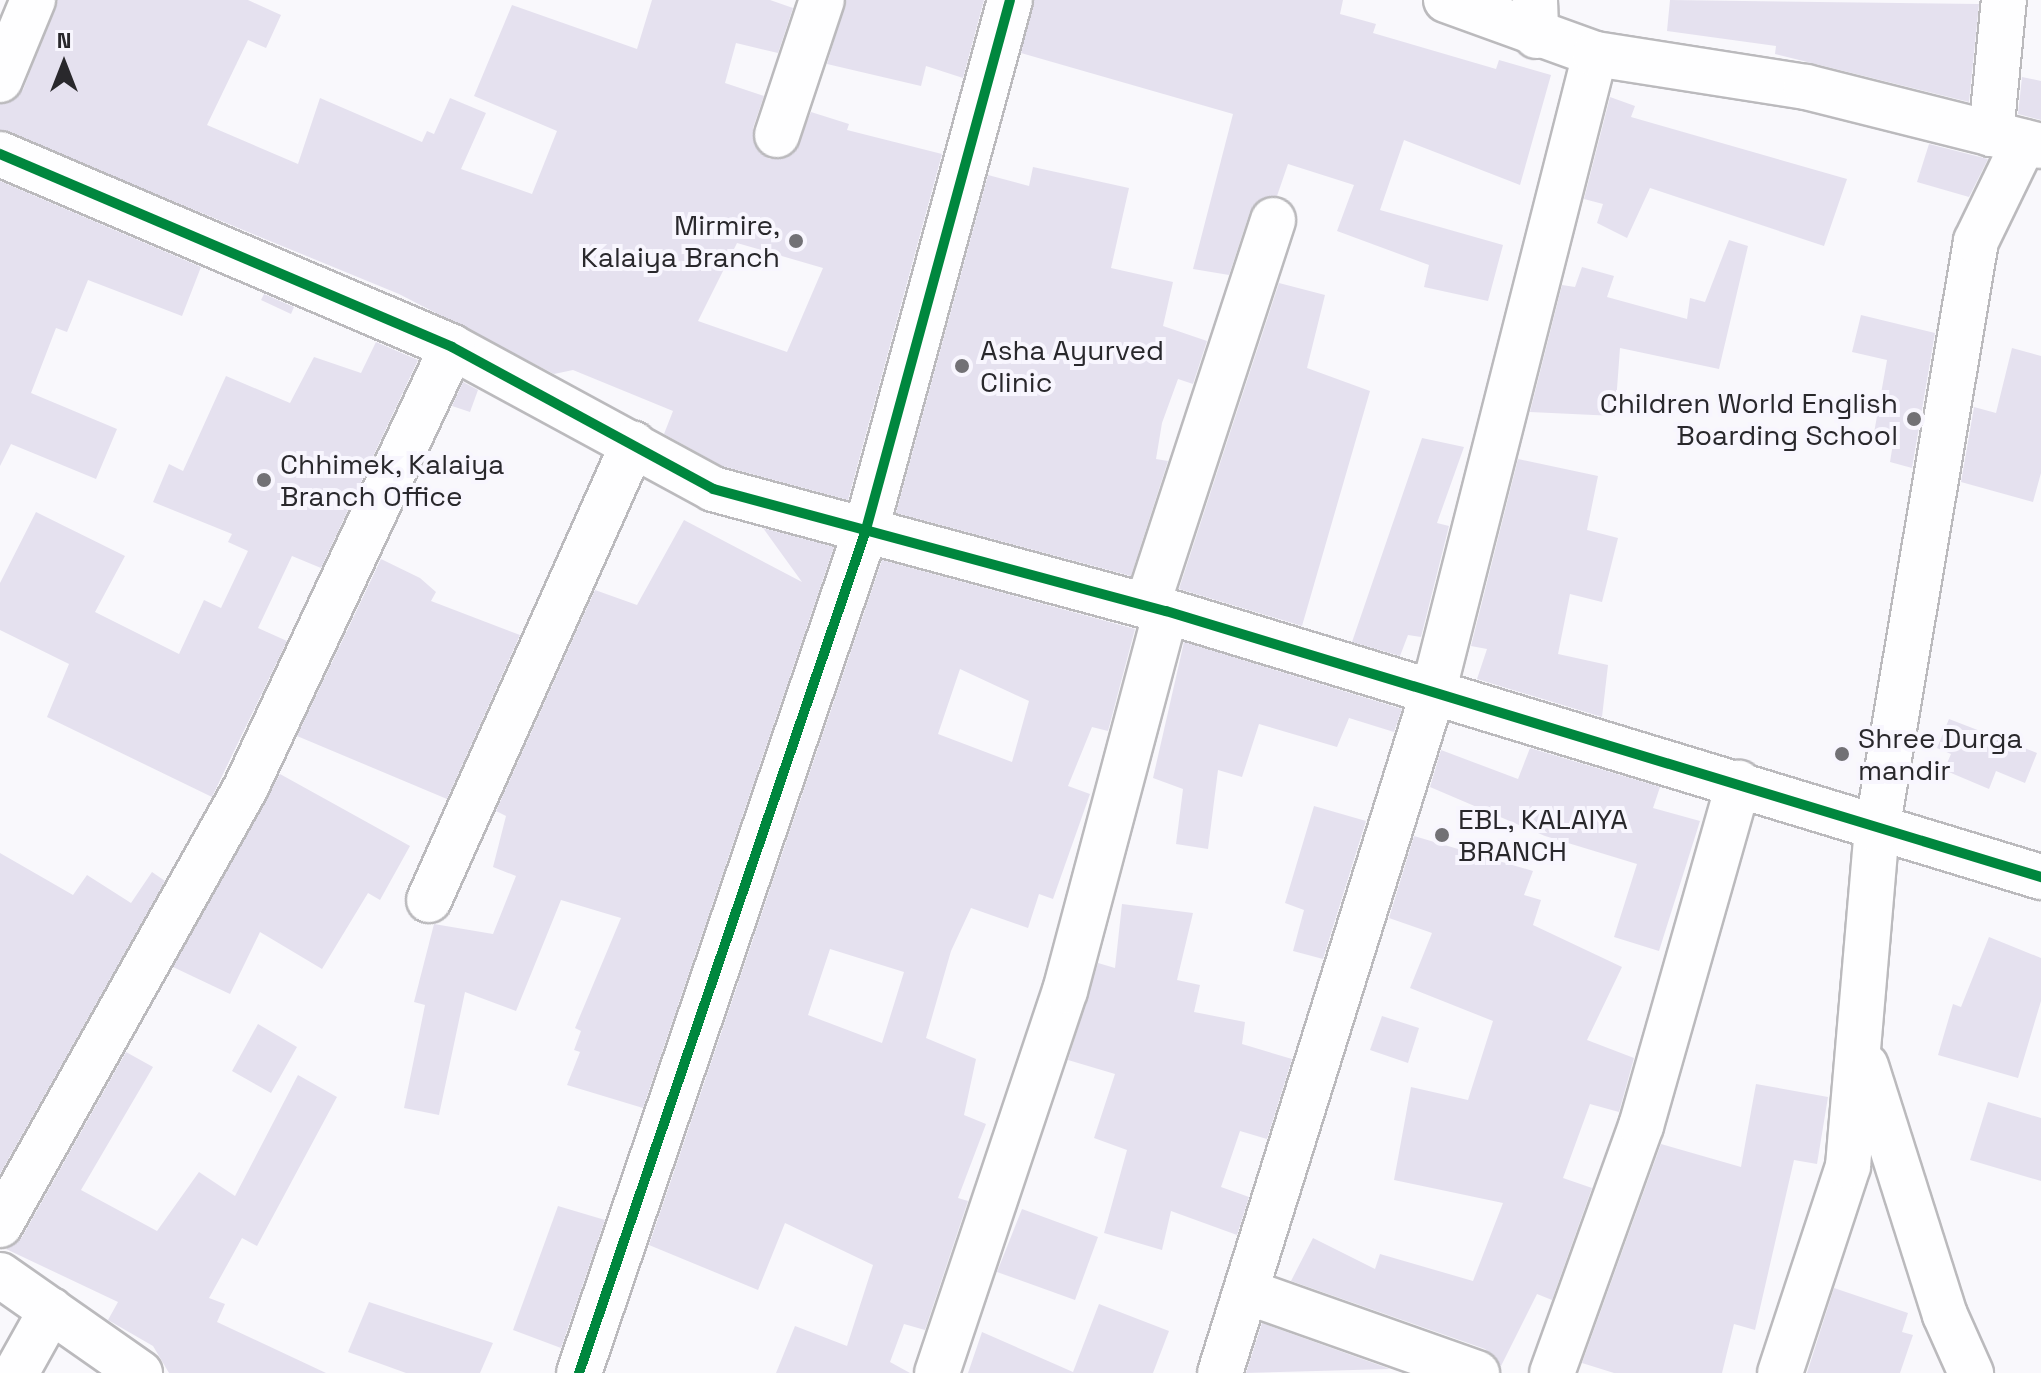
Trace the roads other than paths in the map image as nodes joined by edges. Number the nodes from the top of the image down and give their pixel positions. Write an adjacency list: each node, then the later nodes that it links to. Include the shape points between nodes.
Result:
1 (33, 0): 8 (street)
2 (822, 0): 9 (street)
3 (1010, 0): 15 (street)
4 (1446, 0): 6 (street)
5 (2004, 0): 10 (street)
6 (1535, 18): 7 (street)
7 (1595, 54): 10 (street, via 1806,87); 17 (street)
8 (0, 80)
9 (777, 135)
10 (2019, 141): 19 (street, via 1976,241)
11 (0, 154): 13 (street)
12 (1273, 220): 16 (street)
13 (452, 347): 14 (street); 23 (street, via 245,789)
14 (633, 444): 15 (street, via 713,489); 21 (street)
15 (865, 533): 16 (street); 29 (street)
16 (1156, 608): 17 (street); 30 (street, via 1065,991)
17 (1434, 689): 18 (street); 25 (street)
18 (1739, 783): 19 (street); 33 (street, via 1641,1126)
19 (1877, 830): 20 (street); 22 (street)
20 (2041, 877)
21 (429, 900)
22 (1863, 1056): 34 (street, via 1848,1166); 35 (street, via 1945,1315)
23 (0, 1225)
24 (0, 1275): 26 (street)
25 (1248, 1292): 31 (street); 32 (street)
26 (51, 1310): 27 (street); 28 (street)
27 (16, 1373)
28 (140, 1373)
29 (579, 1373)
30 (937, 1373)
31 (1220, 1373)
32 (1477, 1373)
33 (1552, 1373)
34 (1780, 1373)
35 (1971, 1373)

